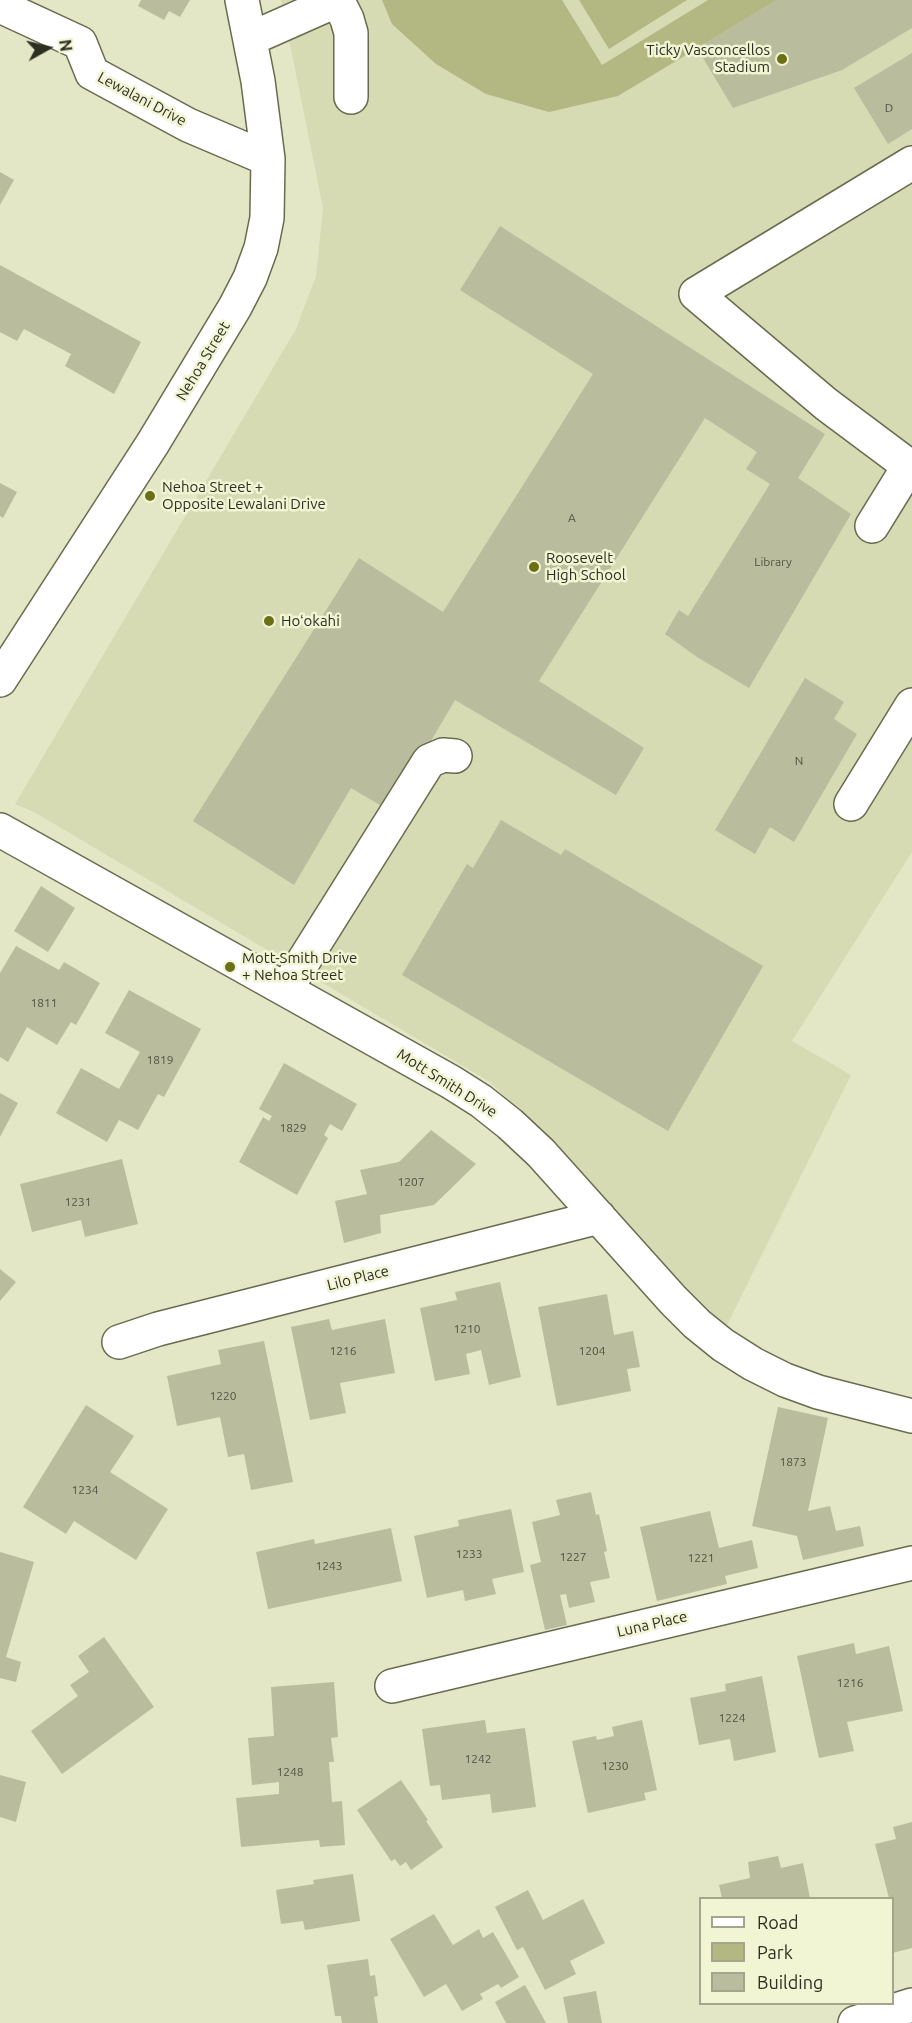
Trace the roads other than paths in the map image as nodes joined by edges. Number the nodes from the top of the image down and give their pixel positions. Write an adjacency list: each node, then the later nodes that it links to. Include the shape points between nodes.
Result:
1 (242, 0): 4 (street, Nehoa Street)
2 (338, 0): 4 (street); 5 (street, via 351,33)
3 (0, 6): 6 (street, Lewalani Drive, via 80,43 92,73 188,125)
4 (250, 39): 6 (street, Nehoa Street)
5 (351, 97)
6 (268, 159): 9 (street, Nehoa Street, via 267,218 250,278 153,443)
7 (912, 163): 8 (street, via 696,294 826,404 909,466)
8 (872, 526)
9 (0, 680)
10 (912, 705): 12 (street)
11 (455, 756): 14 (street, via 443,755 429,761)
12 (851, 804)
13 (0, 830): 14 (street, Mott Smith Drive)
14 (286, 989): 15 (street, Mott Smith Drive, via 481,1101 542,1153)
15 (599, 1217): 16 (street, Lilo Place); 17 (street, Mott Smith Drive, via 697,1324 743,1358 818,1392)
16 (119, 1342)
17 (912, 1416)
18 (912, 1563): 19 (street, Luna Place)
19 (392, 1686)
20 (912, 2004): 21 (street)
21 (855, 2023)

